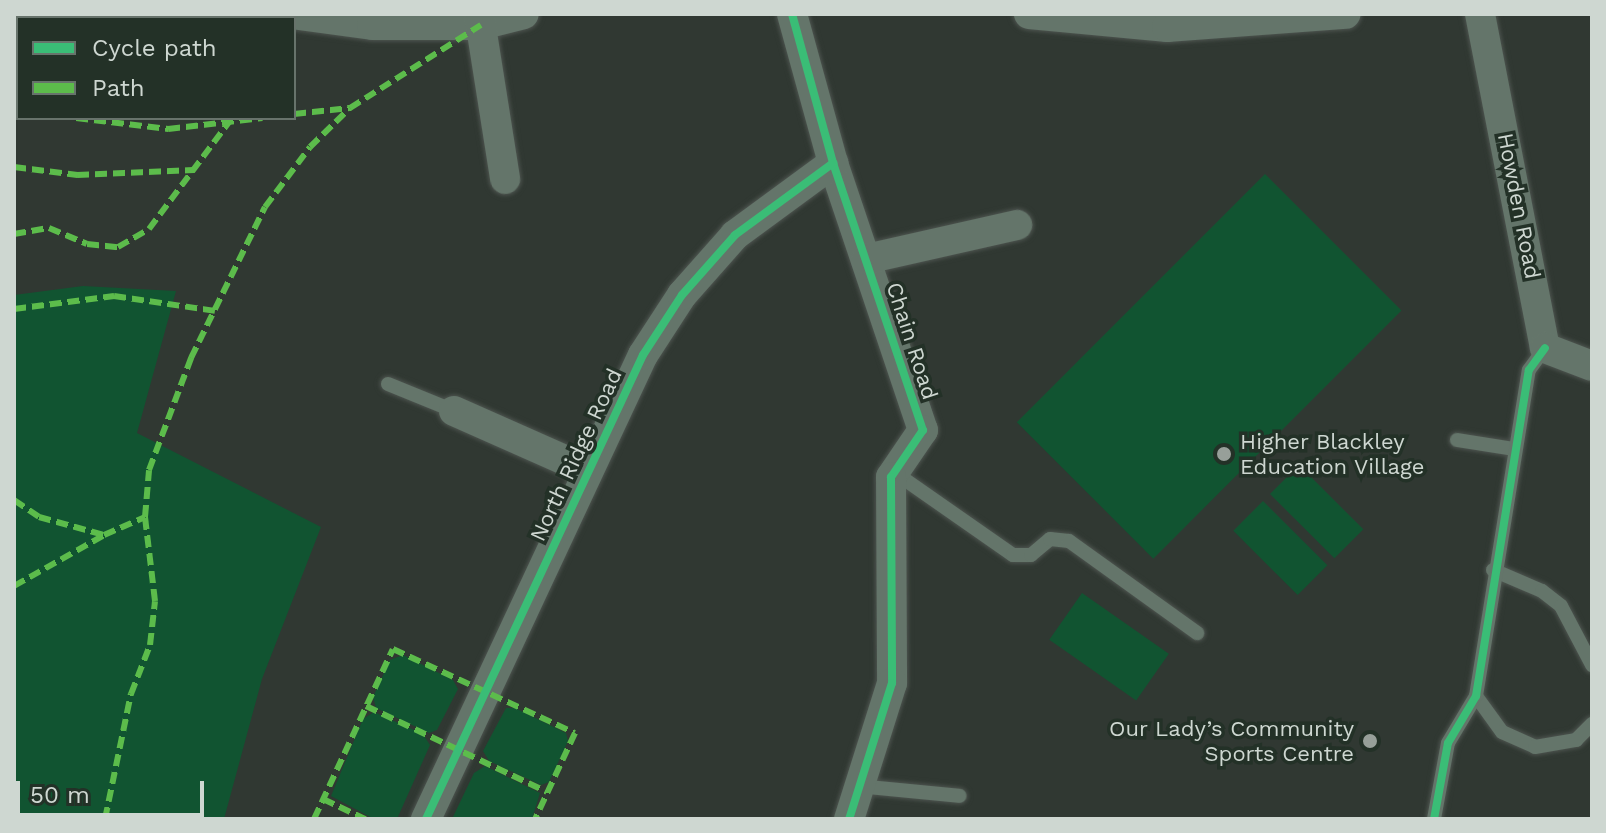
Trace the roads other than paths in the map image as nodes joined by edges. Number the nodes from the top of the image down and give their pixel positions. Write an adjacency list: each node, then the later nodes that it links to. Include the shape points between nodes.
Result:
1 (291, 14): 7 (street, via 372,25)
2 (524, 14): 7 (street)
3 (792, 14): 8 (street, Chain Road)
4 (1029, 14): 5 (street, via 1167,27)
5 (1346, 14)
6 (1480, 14): 12 (street, Howden Road)
7 (480, 19): 9 (street)
8 (833, 163): 11 (street, Chain Road); 18 (street, North Ridge Road, via 735,235 682,295 643,355)
9 (505, 179)
10 (1017, 225): 11 (street)
11 (866, 259): 19 (street, Chain Road, via 923,430)
12 (1545, 348): 13 (street); 17 (lane, via 1529,370)
13 (1592, 366)
14 (388, 384): 15 (lane)
15 (454, 411): 18 (street)
16 (1457, 440): 17 (lane)
17 (1514, 449): 20 (lane)
18 (587, 470): 27 (street, North Ridge Road)
19 (894, 472): 21 (lane, via 1013,555 1031,555 1050,539 1069,541); 25 (street, via 892,683)
20 (1493, 570): 22 (lane, via 1542,591 1561,606); 23 (lane)
21 (1197, 633)
22 (1592, 665)
23 (1476, 696): 24 (lane, via 1502,732 1535,747 1576,740); 29 (lane, via 1448,743)
24 (1592, 724)
25 (857, 786): 26 (lane); 28 (street)
26 (960, 796)
27 (426, 819)
28 (849, 819)
29 (1434, 819)

